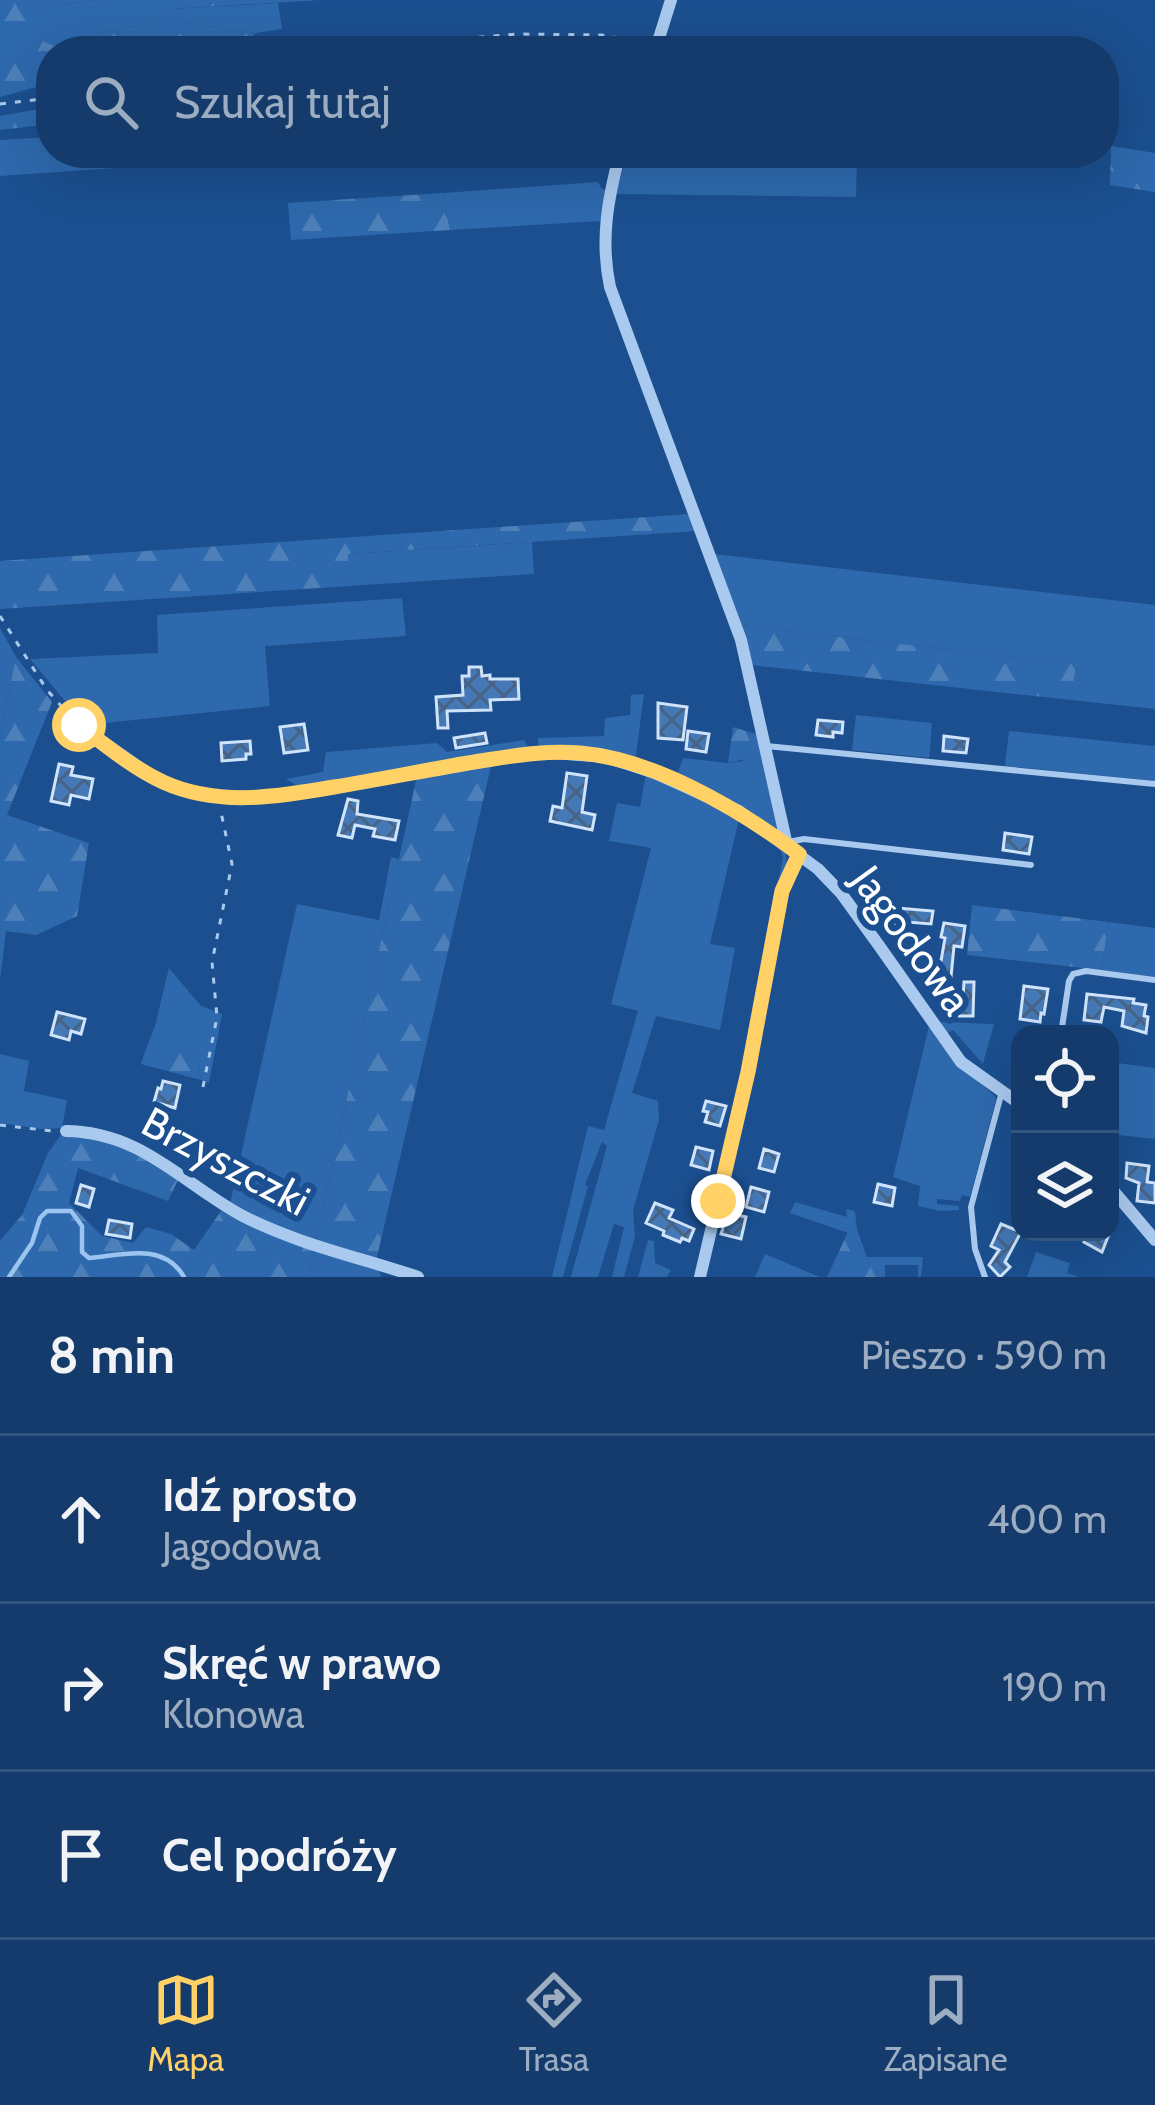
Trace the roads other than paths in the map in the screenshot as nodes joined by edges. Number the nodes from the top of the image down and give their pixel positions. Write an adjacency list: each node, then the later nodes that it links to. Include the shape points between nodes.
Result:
1 (671, 0): 2 (street)
2 (660, 36)
3 (617, 168): 5 (street, via 604,232 610,287 741,640)
4 (79, 725): 7 (street, Jagodowa, via 163,782 221,797 273,797 535,752 581,753 685,786)
5 (766, 746): 6 (lane); 7 (street)
6 (1155, 784)
7 (791, 847): 8 (lane, via 803,839); 11 (street, Jagodowa, via 841,893 961,1063); 17 (street)
8 (1031, 865)
9 (1155, 980): 10 (lane, via 1073,974)
10 (1062, 1025)
11 (1002, 1092): 12 (street, Jagodowa); 18 (lane, via 971,1201)
12 (1011, 1098)
13 (66, 1131): 16 (street, Brzyszczki, via 147,1151 240,1214)
14 (1119, 1198): 15 (street)
15 (1155, 1240)
16 (418, 1277)
17 (700, 1277)
18 (986, 1277)

